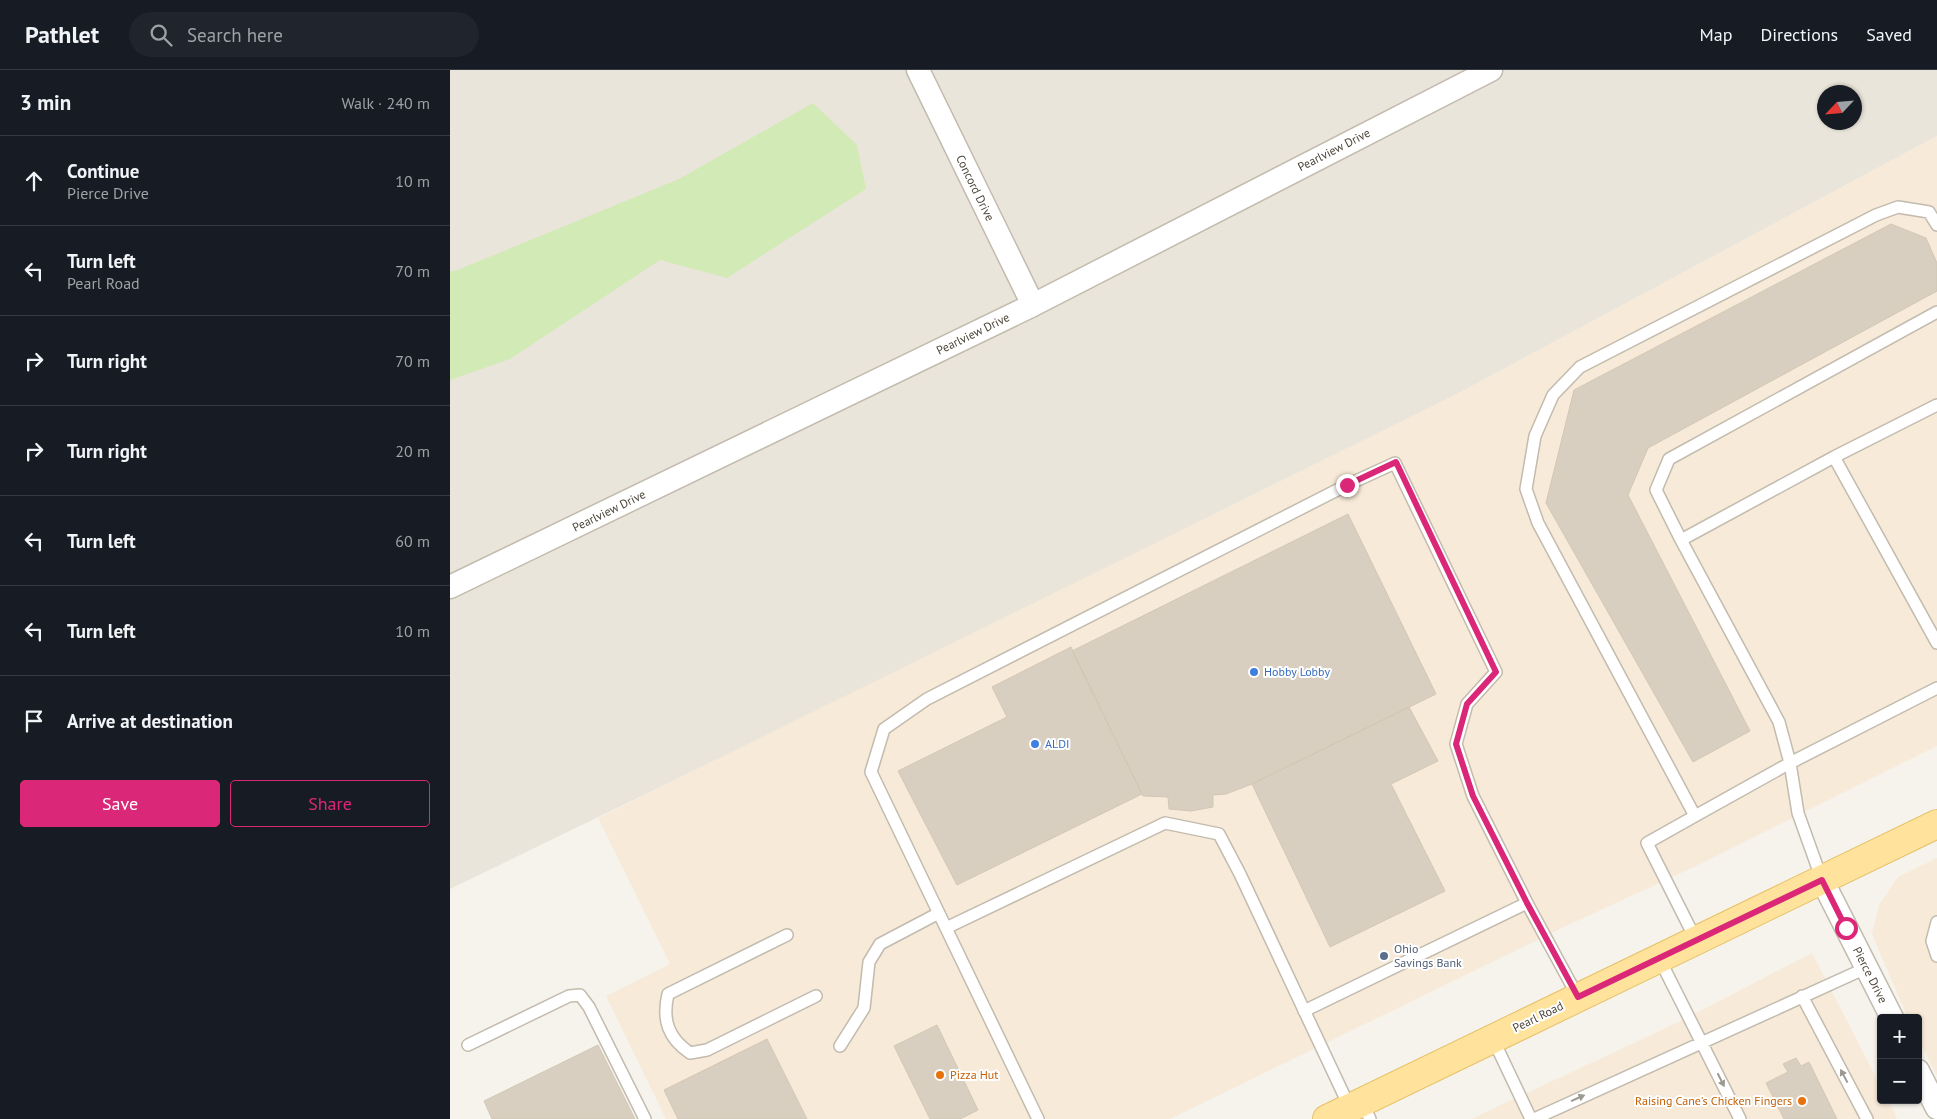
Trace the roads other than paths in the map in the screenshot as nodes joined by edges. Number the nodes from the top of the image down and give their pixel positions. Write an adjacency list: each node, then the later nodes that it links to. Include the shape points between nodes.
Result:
1 (918, 70): 4 (street, Concord Drive)
2 (1491, 70): 4 (street, Pearlview Drive)
3 (1937, 225): 13 (lane, via 1929,212 1906,208 1898,207 1876,215 1580,367 1553,395 1536,436 1526,489 1538,523)
4 (1032, 305): 9 (street, Pearlview Drive)
5 (1937, 312): 8 (lane, via 1669,459 1656,490)
6 (1937, 405): 7 (lane)
7 (1834, 458): 8 (lane); 10 (lane)
8 (1681, 540): 12 (lane, via 1779,722)
9 (450, 588)
10 (1937, 643)
11 (1937, 688): 12 (lane)
12 (1790, 763): 13 (lane); 15 (lane, via 1798,813)
13 (1695, 816): 21 (lane, via 1647,843)
14 (1937, 824): 15 (main road, Pearl Road)
15 (1822, 880): 21 (main road, Pearl Road); 24 (street, Pierce Drive)
16 (1527, 903): 17 (lane, via 1473,796 1456,744 1467,704 1496,672 1396,462 927,699 884,728 871,772); 27 (lane); 28 (lane)
17 (939, 913): 19 (lane); 33 (lane, via 880,944 869,962 864,1008)
18 (1937, 922): 22 (lane, via 1932,941)
19 (946, 928): 28 (lane, via 1165,823 1219,834); 38 (lane)
20 (787, 935): 25 (lane, via 668,994 664,1012 670,1031 678,1045 690,1053 707,1050)
21 (1696, 940): 23 (main road, Pearl Road)
22 (1937, 956)
23 (1659, 958): 27 (main road, Pearl Road); 31 (lane)
24 (1866, 968): 26 (lane); 29 (street, Pierce Drive)
25 (816, 996)
26 (1802, 996): 31 (lane); 41 (lane, one-way to 26)
27 (1578, 997): 30 (main road, Pearl Road)
28 (1304, 1011): 36 (lane)
29 (1890, 1014)
30 (1493, 1039): 36 (main road, Pearl Road); 39 (lane)
31 (1701, 1042): 39 (lane, one-way to 31); 40 (lane, one-way to 40)
32 (468, 1045): 37 (lane, via 569,996 580,995)
33 (840, 1046)
34 (1922, 1079): 35 (street)
35 (1937, 1108)
36 (1352, 1112)
37 (645, 1119)
38 (1038, 1119)
39 (1532, 1119)
40 (1740, 1119)
41 (1867, 1119)

